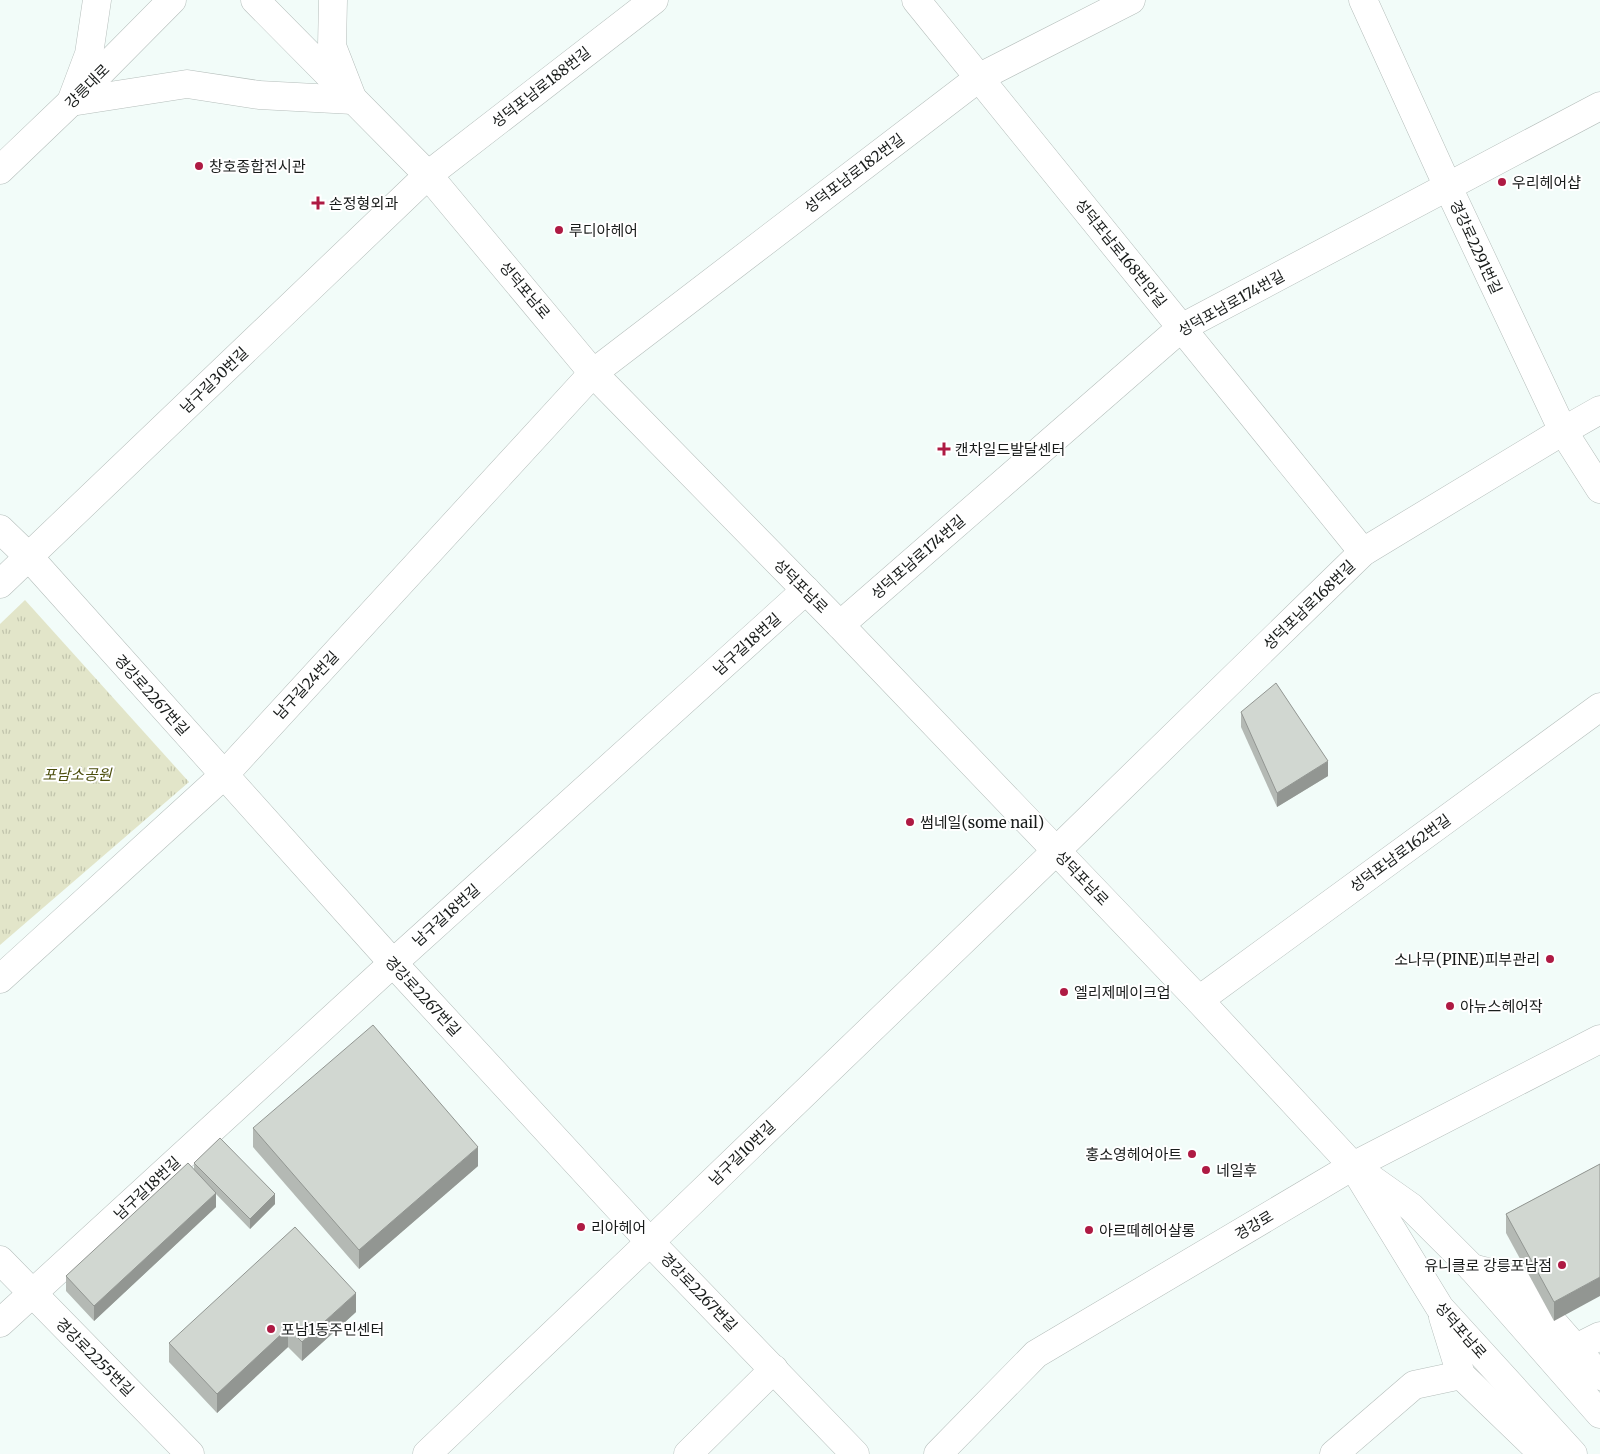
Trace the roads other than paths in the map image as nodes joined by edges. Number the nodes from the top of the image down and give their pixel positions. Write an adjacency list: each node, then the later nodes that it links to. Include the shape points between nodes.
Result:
1 (96, 0): 11 (street, via 88,54)
2 (172, 0): 11 (street, 강릉대로)
3 (255, 0): 10 (street, 성덕포남로)
4 (334, 0): 10 (street, via 332,46)
5 (654, 0): 14 (street, 성덕포남로188번길)
6 (916, 0): 9 (street, 성덕포남로168번안길)
7 (1132, 0): 9 (street, 성덕포남로182번길)
8 (1363, 0): 15 (street, 경강로2291번길)
9 (980, 77): 16 (street, 성덕포남로168번안길); 17 (street, 성덕포남로182번길)
10 (353, 100): 11 (street, via 259,95 187,84); 14 (street, 성덕포남로)
11 (71, 102): 13 (street, 강릉대로)
12 (1600, 106): 15 (street, 성덕포남로174번길)
13 (0, 170)
14 (428, 175): 17 (street, 성덕포남로); 23 (street, 남구길30번길)
15 (1448, 187): 16 (street, 성덕포남로174번길); 19 (street, 경강로2291번길)
16 (1181, 328): 22 (street, 성덕포남로168번안길); 26 (street, 성덕포남로174번길)
17 (593, 373): 25 (street, 성덕포남로); 28 (street, 남구길24번길)
18 (1600, 410): 19 (street, 성덕포남로168번길)
19 (1563, 431): 20 (street, 경강로2291번길); 22 (street, 성덕포남로168번길)
20 (1600, 489)
21 (0, 529): 23 (street, 경강로2267번길)
22 (1363, 552): 29 (street, 성덕포남로168번길)
23 (29, 557): 24 (street, 남구길30번길); 28 (street, 경강로2267번길)
24 (0, 584)
25 (806, 590): 26 (street, 성덕포남로); 30 (street, 남구길18번길)
26 (840, 625): 29 (street, 성덕포남로)
27 (1600, 707): 32 (street, 성덕포남로162번길)
28 (224, 774): 30 (street, 경강로2267번길); 31 (street, 남구길24번길)
29 (1056, 851): 32 (street, 성덕포남로); 35 (street, 남구길10번길)
30 (393, 963): 35 (street, 경강로2267번길); 38 (street, 남구길18번길)
31 (0, 979)
32 (1199, 1000): 34 (street, 성덕포남로)
33 (1600, 1039): 34 (street, 경강로)
34 (1353, 1166): 37 (street, 성덕포남로, via 1410,1207); 39 (street, 성덕포남로); 51 (street, 경강로, via 1036,1354)
35 (650, 1242): 43 (street, 경강로2267번길); 48 (street, 남구길10번길)
36 (0, 1260): 38 (street, 경강로2255번길)
37 (1472, 1268): 42 (street, via 1515,1279); 46 (street, 성덕포남로)
38 (32, 1294): 40 (street, 남구길18번길); 47 (street, 경강로2255번길)
39 (1440, 1308): 44 (street); 54 (street, 성덕포남로)
40 (0, 1323)
41 (1600, 1336): 42 (street)
42 (1576, 1348): 45 (street)
43 (774, 1369): 49 (street); 50 (street, 경강로2267번길)
44 (1461, 1375): 52 (street, via 1414,1385); 53 (street)
45 (1600, 1376)
46 (1600, 1414)
47 (190, 1454)
48 (427, 1454)
49 (688, 1454)
50 (855, 1454)
51 (938, 1454)
52 (1334, 1454)
53 (1543, 1454)
54 (1573, 1454)

